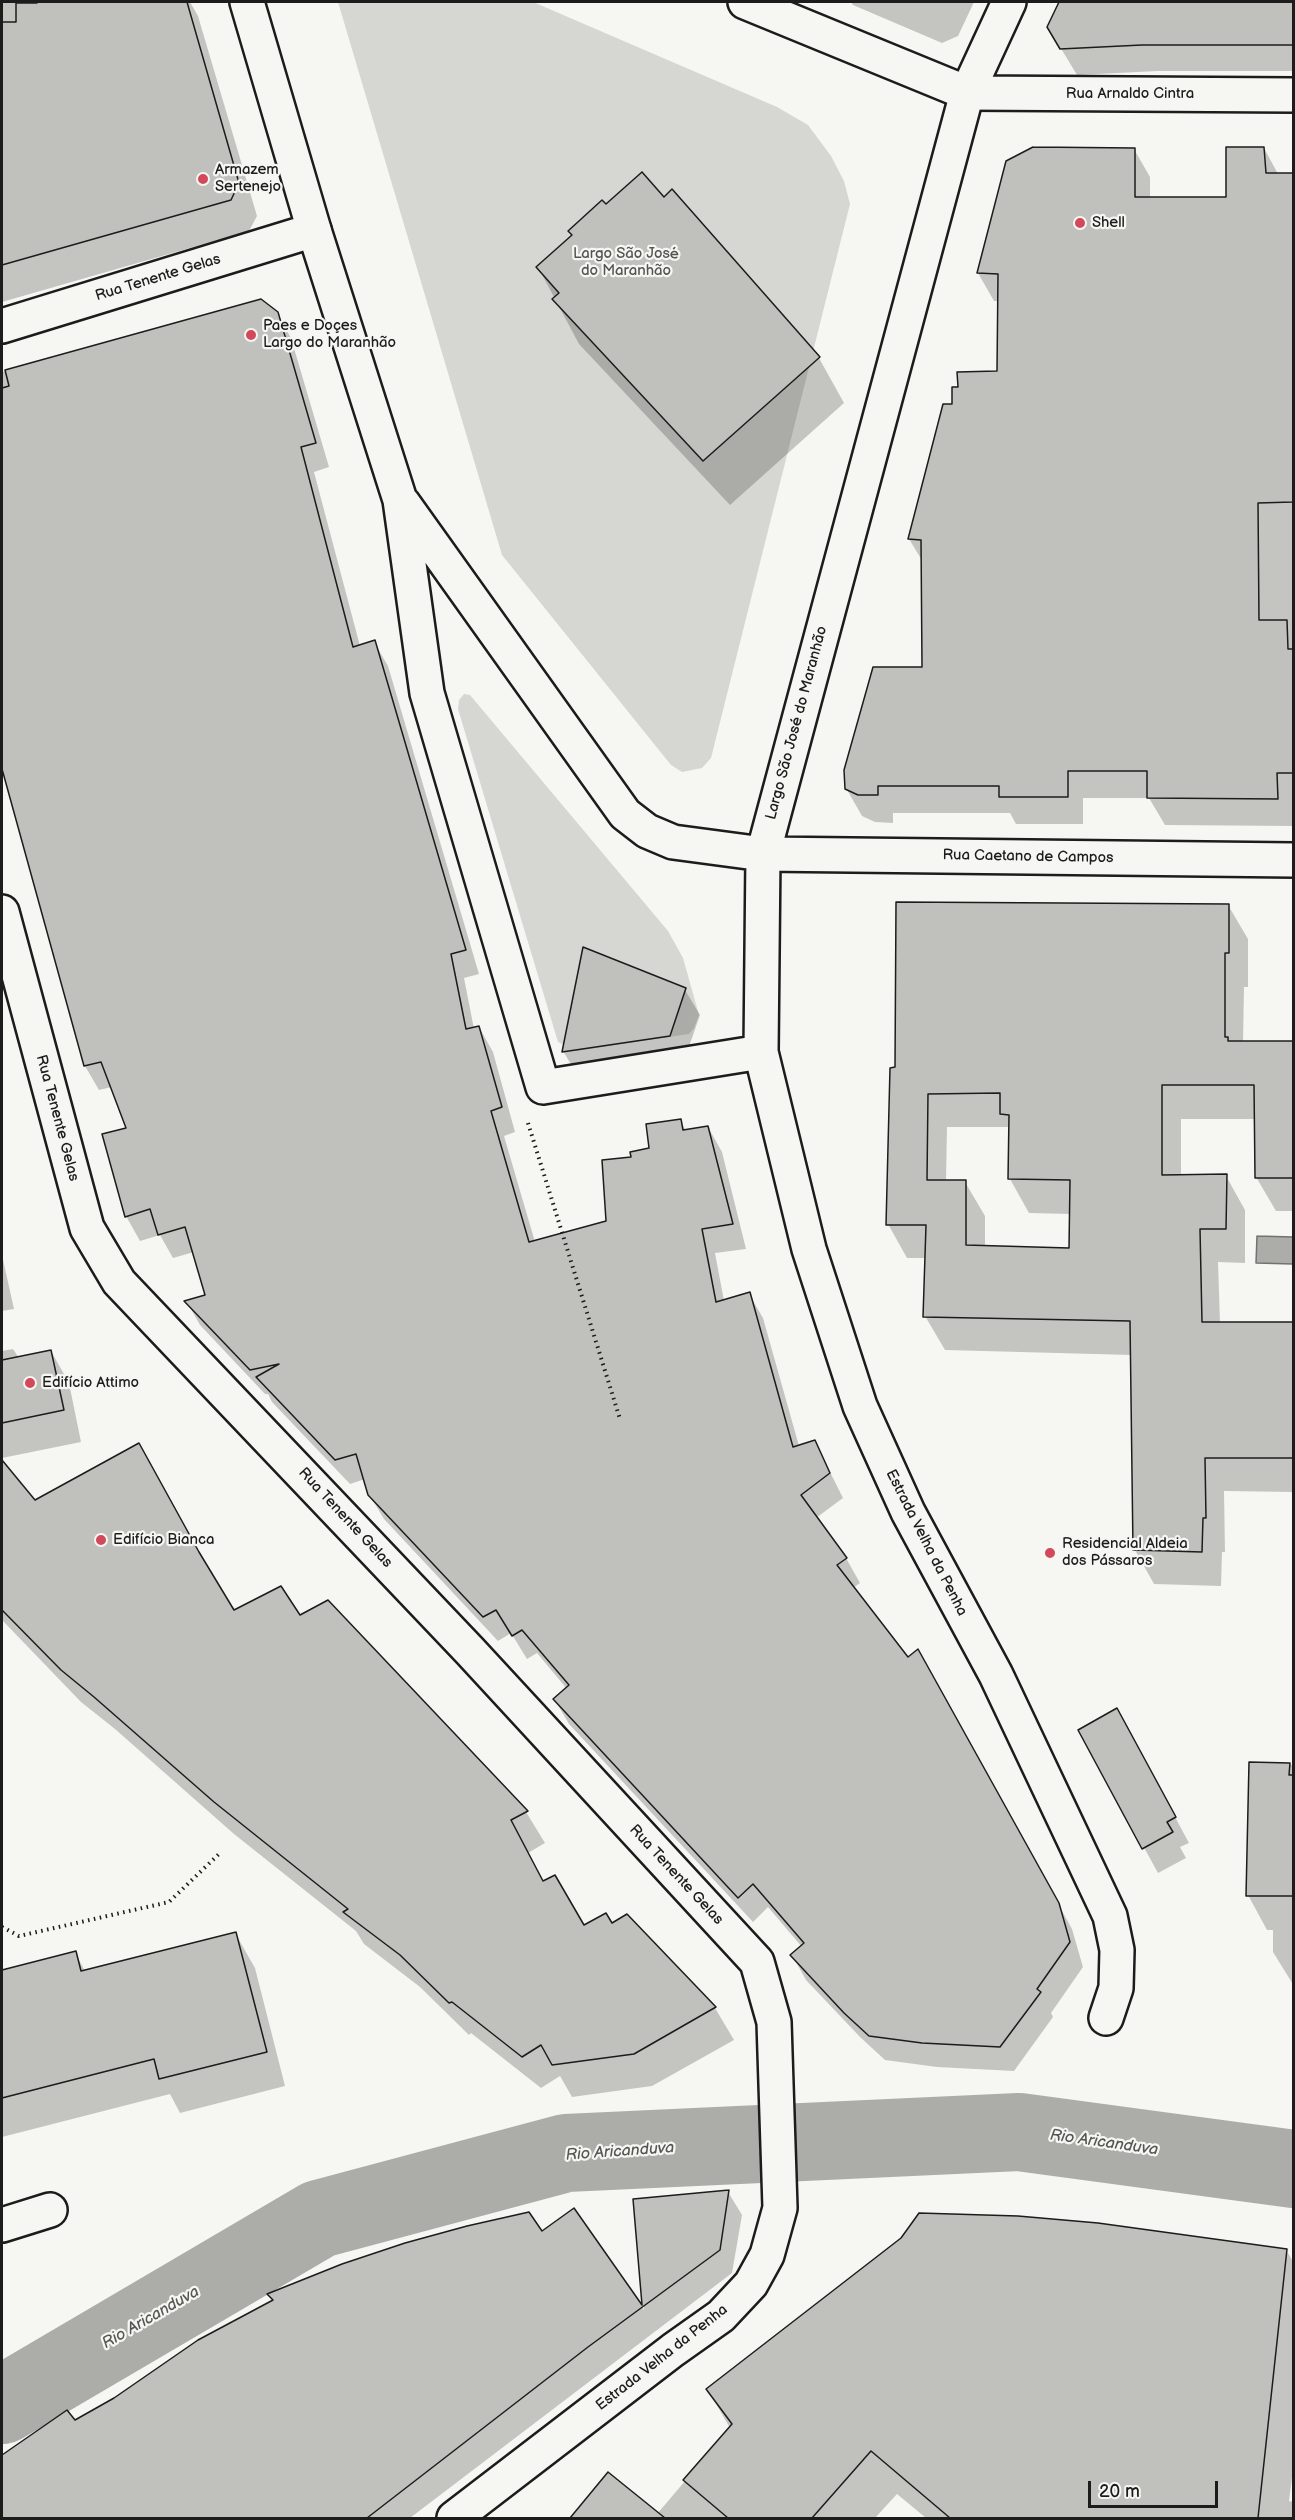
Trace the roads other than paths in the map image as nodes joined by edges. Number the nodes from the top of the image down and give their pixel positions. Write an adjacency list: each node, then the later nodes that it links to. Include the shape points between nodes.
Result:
1 (247, 2): 6 (street)
2 (745, 2): 4 (street)
3 (1009, 2): 4 (street, Largo São José do Maranhão)
4 (967, 93): 5 (street, Rua Arnaldo Cintra); 9 (street, Largo São José do Maranhão)
5 (1293, 95)
6 (314, 230): 7 (street, Rua Tenente Gelas); 8 (street)
7 (2, 326)
8 (400, 500): 9 (street, via 625,814 647,831 673,842); 12 (street, via 427,693 543,1087)
9 (763, 854): 10 (street, Rua Caetano de Campos); 12 (street, Largo São José do Maranhão)
10 (1293, 860)
11 (2, 912): 14 (street, Rua Tenente Gelas, via 87,1228 119,1282 471,1651 757,1962 774,2022)
12 (761, 1052): 13 (street, Estrada Velha da Penha, via 809,1249 860,1406 908,1512 996,1675 1110,1917 1118,1950 1116,1988)
13 (1106, 2018)
14 (776, 2072): 17 (street, Estrada Velha da Penha, via 780,2208 767,2255 751,2284 721,2316)
15 (50, 2210): 16 (street)
16 (2, 2224)
17 (454, 2518)

